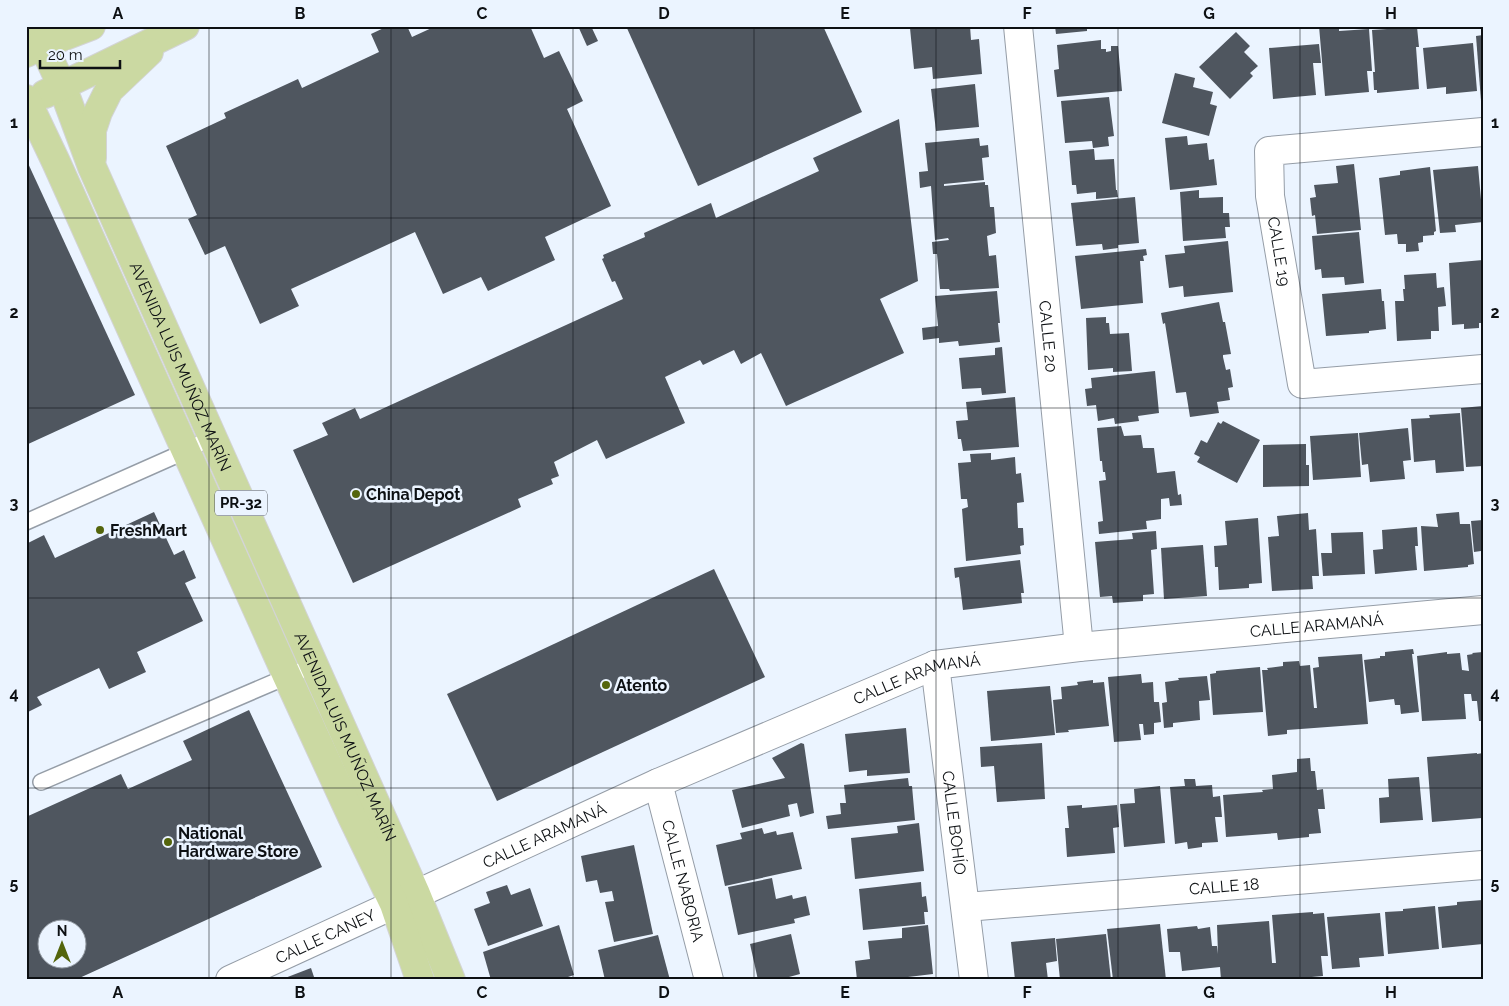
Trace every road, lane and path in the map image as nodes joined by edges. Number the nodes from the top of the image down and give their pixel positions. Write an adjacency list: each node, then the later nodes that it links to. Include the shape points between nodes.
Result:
1 (91, 26): 4 (main road)
2 (1018, 26): 16 (street, CALLE 20)
3 (176, 30): 5 (main road); 10 (main road, via 109,90 92,130)
4 (35, 41): 5 (main road, AVENIDA LUIS MUÑOZ MARÍN / PR-32)
5 (62, 86): 6 (main road); 10 (main road, AVENIDA LUIS MUÑOZ MARÍN / PR-32)
6 (27, 102): 9 (main road, AVENIDA LUIS MUÑOZ MARÍN / PR-32)
7 (1483, 132): 11 (street, CALLE 19, via 1269,151 1270,196 1302,384)
8 (26, 146): 9 (main road)
9 (56, 162): 13 (main road, AVENIDA LUIS MUÑOZ MARÍN / PR-32)
10 (92, 167): 12 (main road, AVENIDA LUIS MUÑOZ MARÍN / PR-32)
11 (1483, 370)
12 (212, 437): 13 (lane); 17 (main road, AVENIDA LUIS MUÑOZ MARÍN / PR-32)
13 (186, 451): 14 (lane); 19 (main road, AVENIDA LUIS MUÑOZ MARÍN / PR-32)
14 (26, 522)
15 (1483, 610): 16 (street, CALLE ARAMANÁ)
16 (1080, 647): 18 (street, CALLE ARAMANÁ)
17 (314, 664): 19 (lane); 23 (main road, AVENIDA LUIS MUÑOZ MARÍN / PR-32)
18 (935, 665): 21 (street, CALLE ARAMANÁ); 24 (street, CALLE BOHÍO)
19 (287, 676): 20 (lane); 23 (main road, AVENIDA LUIS MUÑOZ MARÍN / PR-32, via 352,817)
20 (41, 782)
21 (658, 783): 23 (street, CALLE ARAMANÁ); 28 (street, CALLE NABORIA)
22 (1483, 865): 24 (street, CALLE 18)
23 (405, 899): 25 (street, CALLE CANEY); 26 (main road, AVENIDA LUIS MUÑOZ MARÍN / PR-32); 27 (main road, AVENIDA LUIS MUÑOZ MARÍN / PR-32)
24 (966, 907): 29 (street, CALLE BOHÍO)
25 (230, 980)
26 (420, 980)
27 (451, 980)
28 (710, 980)
29 (974, 980)

